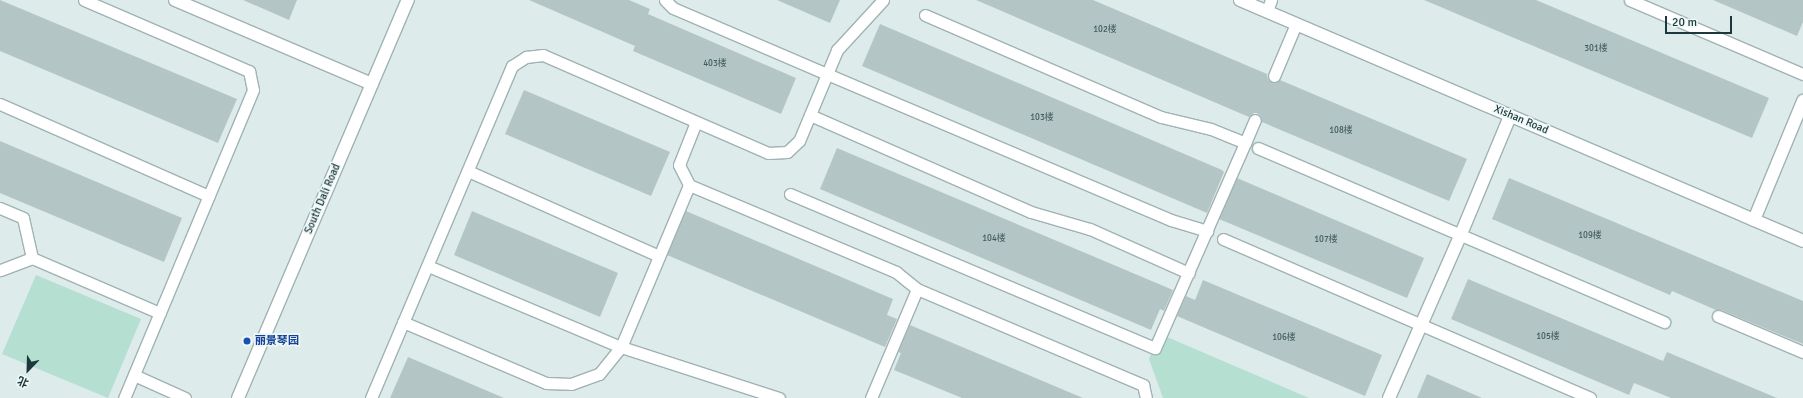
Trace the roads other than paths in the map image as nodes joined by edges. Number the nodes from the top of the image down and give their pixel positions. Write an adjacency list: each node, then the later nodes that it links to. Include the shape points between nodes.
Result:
1 (84, 0): 27 (lane, via 248,71 254,90)
2 (175, 0): 15 (street)
3 (408, 0): 15 (street, South Dali Road)
4 (665, 0): 12 (lane, via 673,8)
5 (883, 0): 12 (lane, via 837,50)
6 (1240, 0): 9 (street, Xishan Road)
7 (1271, 0): 9 (lane)
8 (1630, 0): 13 (lane)
9 (1267, 12): 11 (street, Xishan Road)
10 (925, 15): 22 (lane, via 1161,117 1211,128)
11 (1296, 24): 14 (lane); 19 (street, Xishan Road)
12 (827, 74): 18 (lane); 30 (lane, via 1171,220)
13 (1803, 74)
14 (1274, 76)
15 (372, 84): 50 (street, South Dali Road)
16 (1803, 101): 29 (street)
17 (0, 104): 27 (lane)
18 (810, 115): 21 (lane, via 799,141 787,152 768,153); 38 (lane, via 1031,212 1090,229)
19 (1510, 116): 29 (street, Xishan Road); 31 (street)
20 (1255, 120): 22 (lane)
21 (696, 122): 24 (lane, via 543,56 526,57 512,66); 25 (lane, via 679,165)
22 (1246, 143): 30 (lane)
23 (1258, 148): 31 (lane)
24 (468, 170): 34 (lane); 36 (lane)
25 (689, 185): 34 (lane); 39 (lane, via 896,272)
26 (790, 194): 38 (lane, via 1155,348)
27 (209, 196): 40 (lane)
28 (0, 208): 35 (lane, via 23,218)
29 (1754, 220): 33 (street, Xishan Road)
30 (1207, 231): 38 (lane)
31 (1461, 234): 43 (lane); 44 (street)
32 (1223, 239): 44 (lane)
33 (1803, 241)
34 (659, 256): 45 (lane)
35 (32, 258): 37 (lane); 40 (lane)
36 (428, 266): 42 (lane); 45 (lane)
37 (0, 270)
38 (1189, 273)
39 (917, 289): 53 (lane); 54 (lane, via 1143,385)
40 (160, 313): 47 (lane)
41 (1718, 316): 46 (lane)
42 (403, 322): 45 (lane, via 546,383 571,384 600,374); 51 (lane)
43 (1664, 322)
44 (1421, 325): 55 (street); 56 (lane)
45 (620, 347): 52 (lane)
46 (1803, 352)
47 (134, 375): 48 (lane); 49 (lane)
48 (124, 398)
49 (185, 398)
50 (238, 398)
51 (371, 398)
52 (779, 398)
53 (871, 398)
54 (1146, 398)
55 (1389, 398)
56 (1590, 398)

